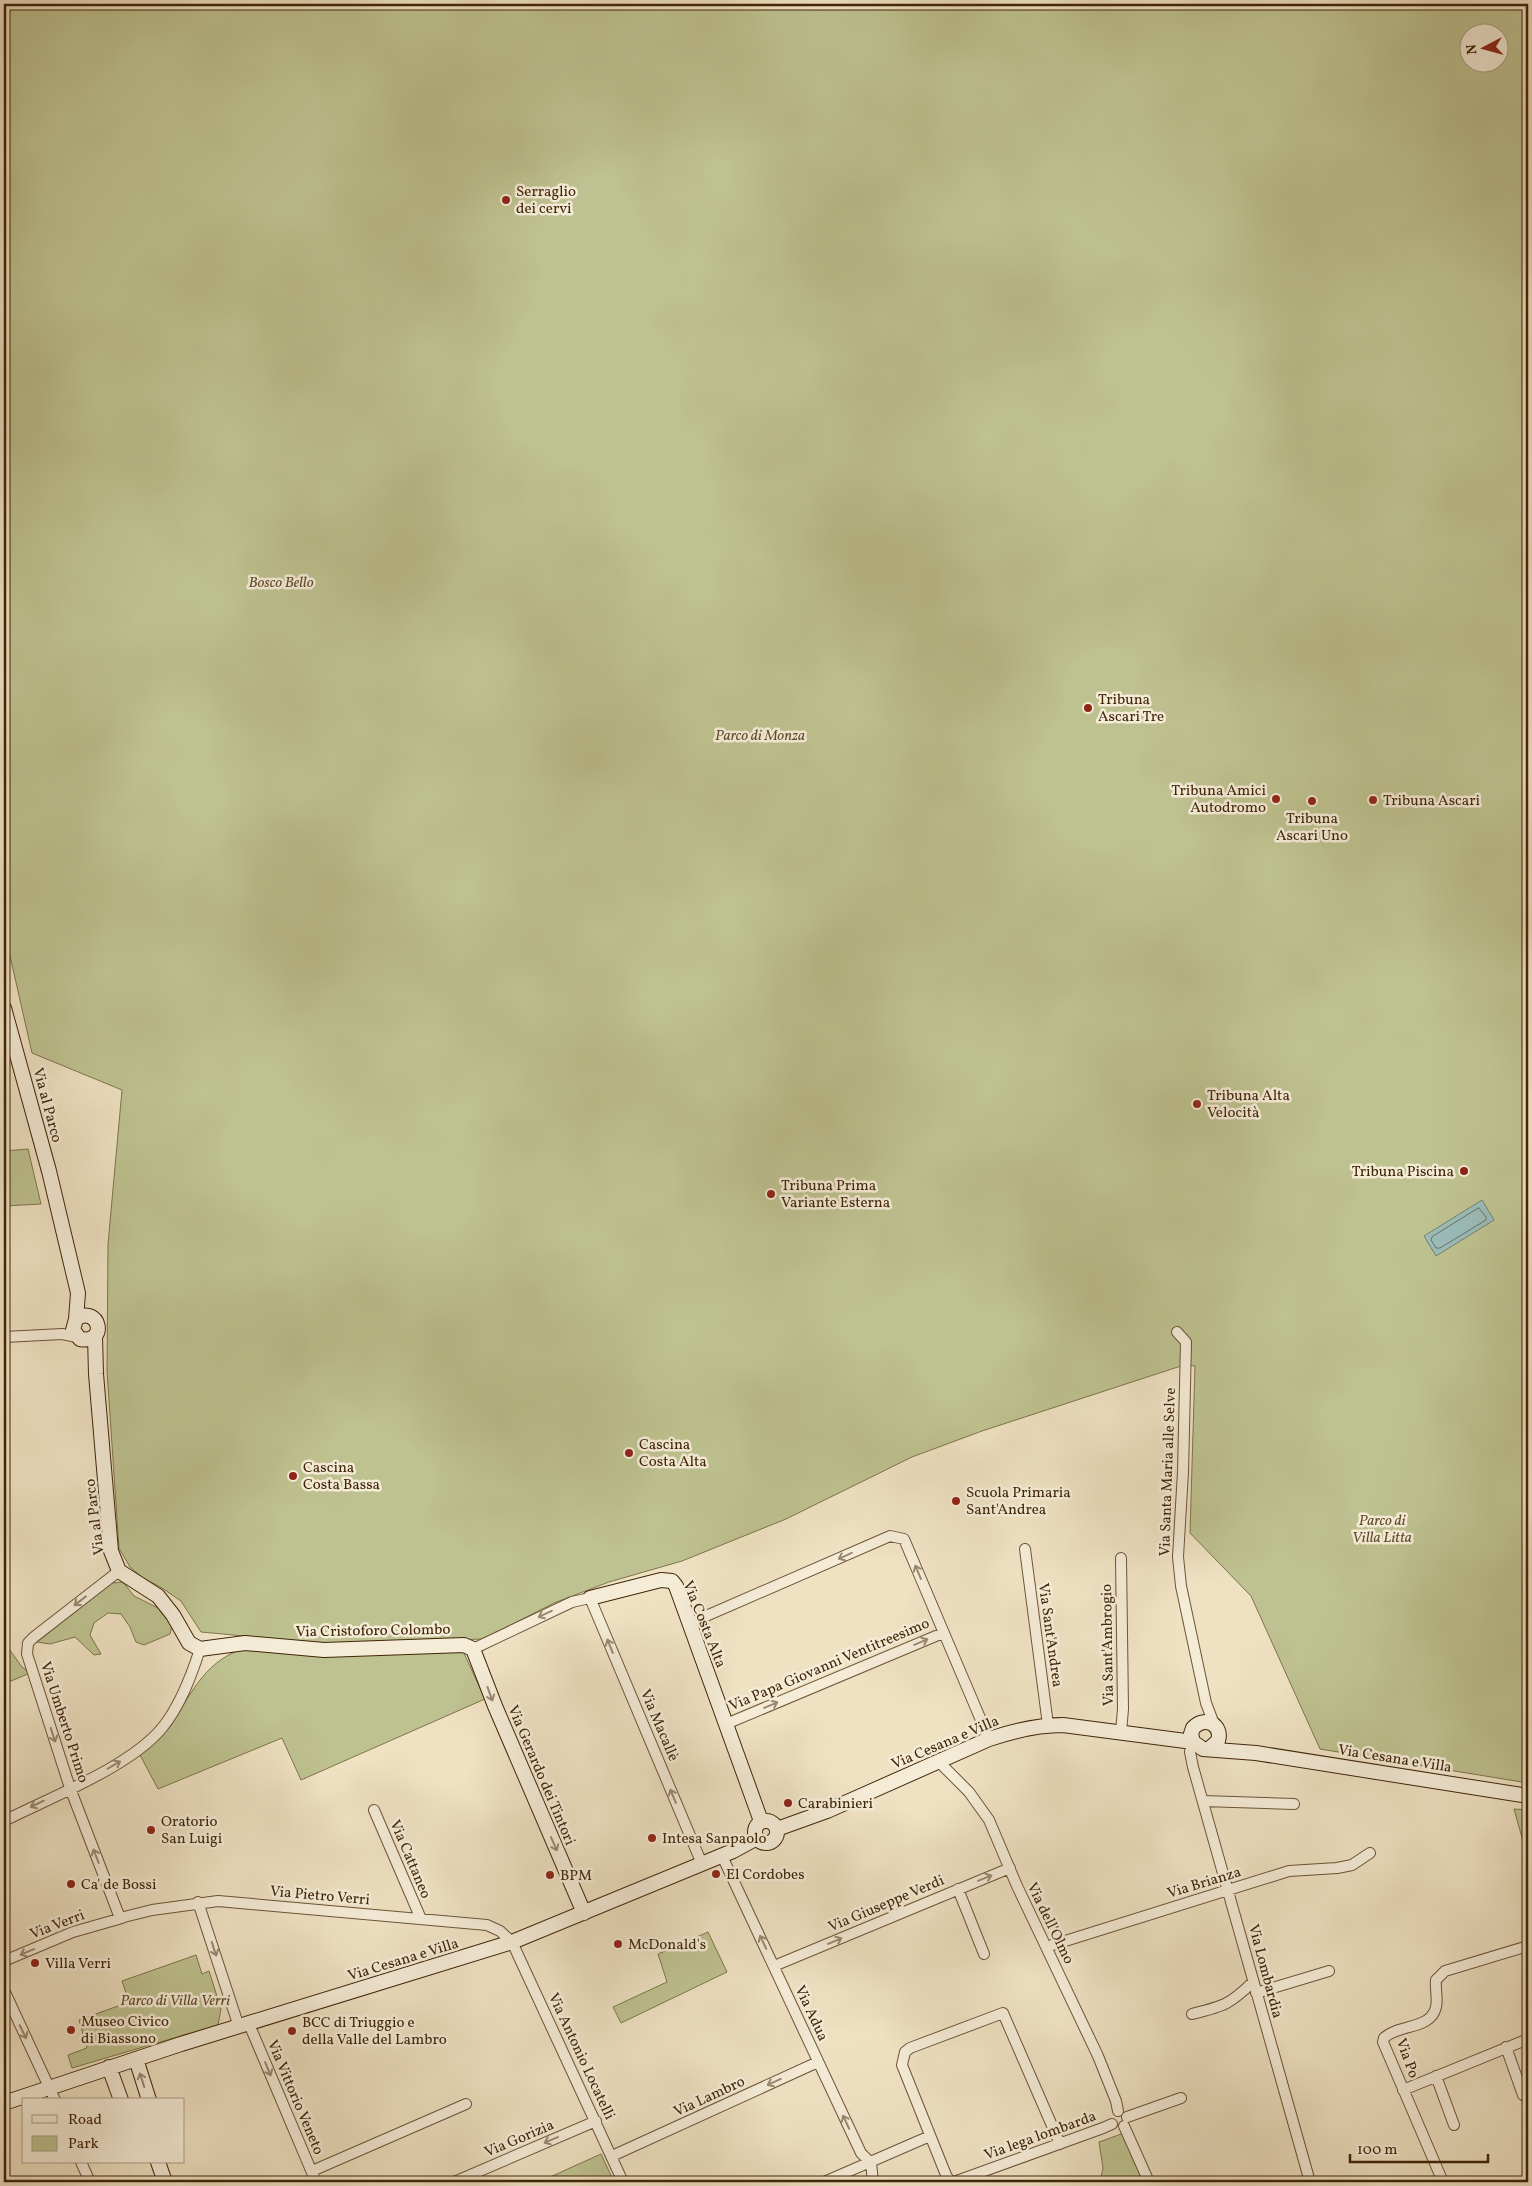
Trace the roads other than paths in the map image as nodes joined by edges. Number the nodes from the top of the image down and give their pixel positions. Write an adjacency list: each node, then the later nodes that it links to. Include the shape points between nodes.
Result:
1 (4, 1009): 2 (street, Via al Parco, via 42,1146 78,1296)
2 (80, 1319): 4 (street); 5 (street, via 94,1317 98,1324); 7 (street, via 73,1330)
3 (1178, 1332): 20 (street, Via Santa Maria alle Selve, via 1186,1342 1178,1557 1181,1586 1206,1703)
4 (62, 1334): 6 (street); 7 (street)
5 (95, 1336): 7 (street, via 88,1340); 8 (street, Via al Parco)
6 (4, 1337)
7 (79, 1338): 8 (street, Via al Parco)
8 (96, 1374): 11 (street, Via al Parco, via 111,1551)
9 (1024, 1549): 18 (street, Via Sant'Andrea)
10 (1120, 1558): 19 (street, Via Sant'Ambrogio)
11 (119, 1571): 15 (street, Via al Parco, via 158,1596 189,1643); 23 (street, Via Umberto Primo, one-way to 23, via 28,1643 27,1654)
12 (590, 1598): 13 (street, Via Costa Alta, via 661,1580 672,1581); 16 (street, Via Costa Alta, one-way to 16, via 572,1602); 34 (street, Via Macallè, one-way to 12)
13 (690, 1623): 14 (street, one-way to 13, via 904,1539 890,1536); 17 (street, Via Costa Alta)
14 (943, 1633): 17 (street, Via Papa Giovanni Ventitreesimo, one-way to 14); 21 (street)
15 (207, 1649): 16 (street, Via Cristoforo Colombo, via 245,1644 324,1650 464,1645); 23 (street, one-way to 15, via 115,1765 142,1747 162,1728)
16 (473, 1649): 39 (street, Via Gerardo dei Tintori, one-way to 39, via 494,1706)
17 (726, 1724): 29 (street, Via Costa Alta)
18 (1048, 1725): 19 (street, Via Cesana e Villa); 21 (street, Via Cesana e Villa, via 1016,1730)
19 (1121, 1732): 20 (street, Via Cesana e Villa, via 1163,1738)
20 (1204, 1735): 24 (street, Via Cesana e Villa, via 1256,1752); 25 (street, Via Lombardia, via 1190,1752)
21 (989, 1739): 22 (street, Via Cesana e Villa)
22 (938, 1761): 30 (street, Via Cesana e Villa); 35 (street, Via dell'Olmo, via 980,1805)
23 (70, 1788): 28 (street, one-way to 28); 40 (street, Via Umberto Primo, one-way to 23)
24 (1528, 1796)
25 (1202, 1801): 26 (street); 37 (street, Via Lombardia)
26 (1294, 1804)
27 (374, 1810): 41 (street, Via Cattaneo)
28 (4, 1820)
29 (761, 1821): 30 (street, via 773,1822); 31 (street, via 754,1830)
30 (777, 1829): 31 (street, via 776,1837 770,1842)
31 (756, 1838): 33 (street, Via Cesana e Villa)
32 (1370, 1853): 37 (street, Via Brianza, via 1352,1865 1290,1871)
33 (722, 1856): 34 (street, Via Cesana e Villa); 47 (street, Via Adua, one-way to 33)
34 (702, 1864): 39 (street, Via Cesana e Villa)
35 (1010, 1868): 36 (street, Via Giuseppe Verdi, one-way to 35); 44 (street, Via dell'Olmo)
36 (958, 1889): 45 (street); 47 (street, Via Giuseppe Verdi, one-way to 36)
37 (1228, 1890): 44 (street, Via Brianza); 49 (street, Via Lombardia)
38 (198, 1902): 40 (street, Via Pietro Verri); 41 (street, Via Pietro Verri, via 218,1900); 53 (street, Via Vittorio Veneto, one-way to 53)
39 (584, 1913): 42 (street, Via Cesana e Villa)
40 (121, 1918): 46 (street, Via Verri, one-way to 46, via 73,1932)
41 (420, 1919): 42 (street, Via Pietro Verri, via 487,1925)
42 (512, 1942): 53 (street, Via Cesana e Villa); 70 (street, Via Antonio Locatelli)
43 (1528, 1946): 61 (street, Via Po, via 1439,1974 1435,1985 1437,2006 1432,2017 1384,2038)
44 (1046, 1947): 69 (street, Via dell'Olmo, via 1098,2056)
45 (984, 1954)
46 (4, 1962)
47 (774, 1966): 57 (street, Via Adua)
48 (1329, 1971): 51 (street)
49 (1253, 1982): 51 (street, Via Lombardia); 52 (street, via 1224,2006)
50 (4, 1990): 60 (street, one-way to 60)
51 (1256, 1993): 87 (street, Via Lombardia)
52 (1192, 2014)
53 (244, 2026): 56 (street, Via Cesana e Villa); 78 (street, Via Vittorio Veneto, one-way to 78)
54 (1528, 2039): 55 (street)
55 (1506, 2047): 59 (street); 62 (street)
56 (136, 2060): 58 (street, Via Cesana e Villa); 65 (street, one-way to 56)
57 (818, 2062): 74 (street, Via Lambro, one-way to 74); 75 (street, Via Adua, one-way to 57, via 861,2153)
58 (109, 2067): 60 (street, Via Cesana e Villa); 64 (street)
59 (1436, 2076): 61 (street); 71 (street)
60 (46, 2081): 63 (street); 67 (street, Via Cesana e Villa)
61 (1403, 2090): 88 (street, Via Po)
62 (1523, 2095)
63 (54, 2098)
64 (121, 2098)
65 (148, 2098)
66 (1181, 2098): 69 (street)
67 (4, 2103)
68 (466, 2104): 78 (street)
69 (1123, 2118): 73 (street, Via lega lombarda, via 1119,2128 1112,2124); 86 (street, Via dell'Olmo)
70 (596, 2121): 74 (street, Via Antonio Locatelli); 82 (street, Via Gorizia, one-way to 82)
71 (1454, 2124)
72 (930, 2136): 73 (street, Via lega lombarda, via 949,2180 954,2182); 73 (street, via 902,2065 905,2052 1003,2013); 75 (street, via 880,2156)
73 (1060, 2144)
74 (612, 2156): 83 (street, Via Antonio Locatelli)
75 (871, 2163): 84 (street); 85 (street)
76 (82, 2164): 79 (street)
77 (159, 2164): 80 (street)
78 (312, 2171): 81 (street, Via Vittorio Veneto)
79 (90, 2182)
80 (165, 2182)
81 (316, 2182)
82 (454, 2182)
83 (624, 2182)
84 (824, 2182)
85 (873, 2182)
86 (1149, 2182)
87 (1310, 2182)
88 (1443, 2182)

